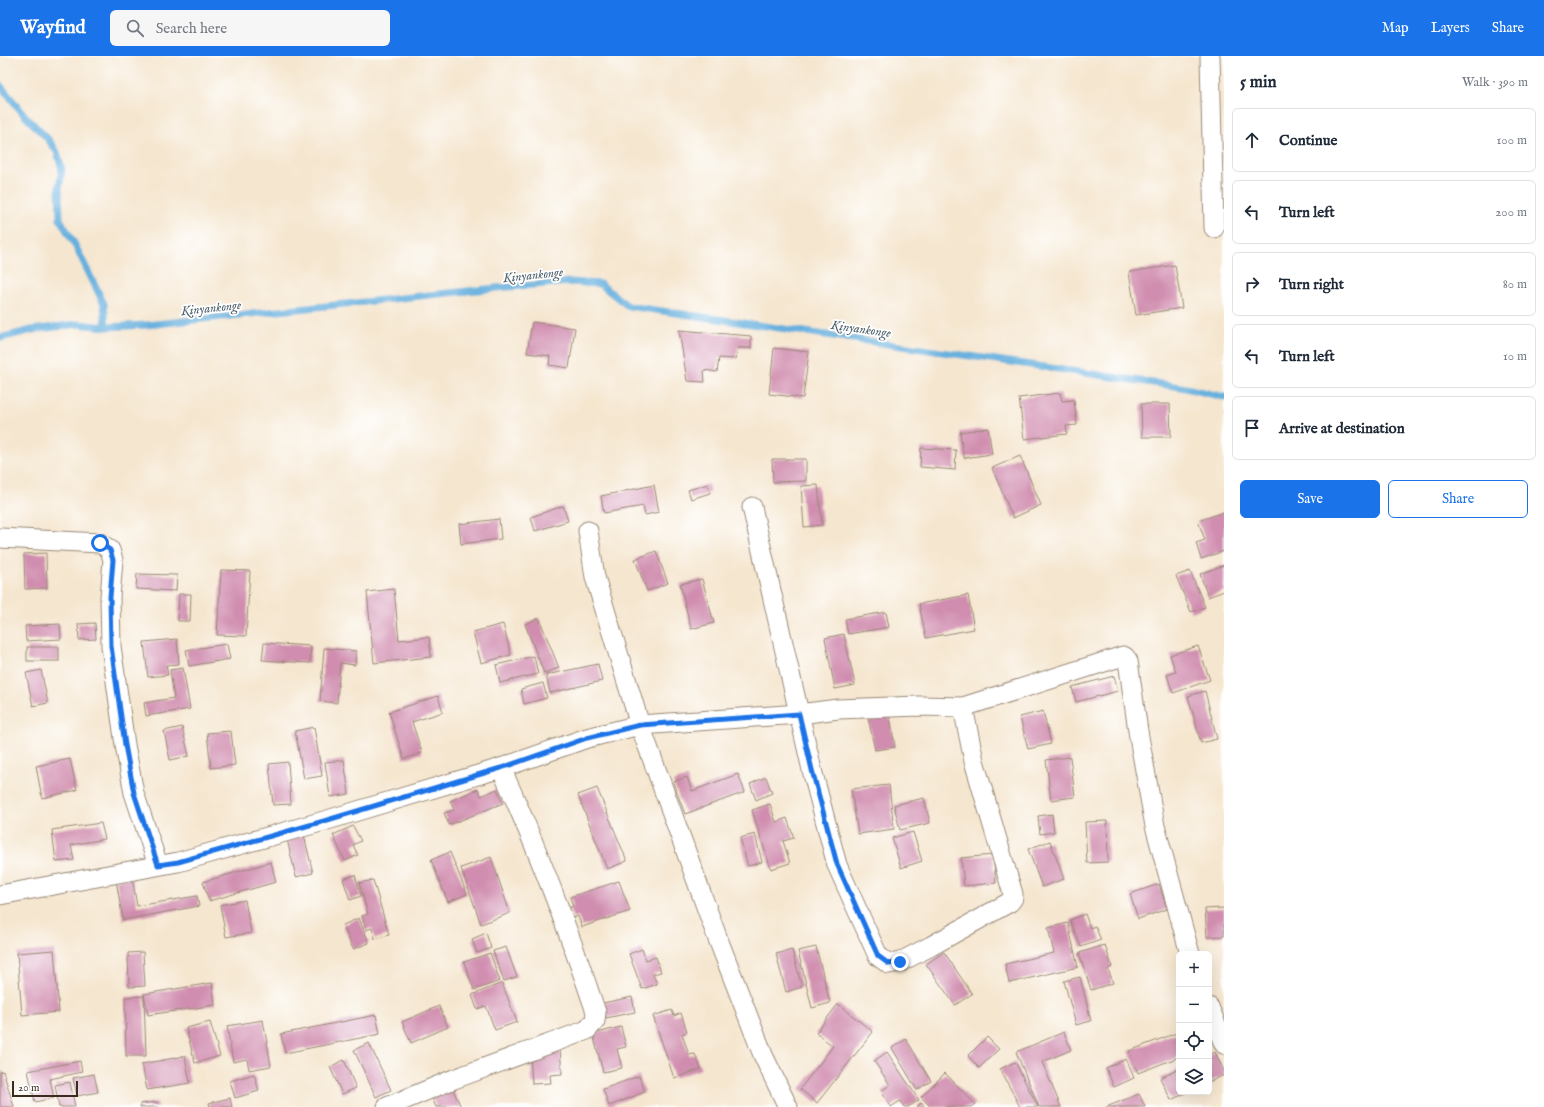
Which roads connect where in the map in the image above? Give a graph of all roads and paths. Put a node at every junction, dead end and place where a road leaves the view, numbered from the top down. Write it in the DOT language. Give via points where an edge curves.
graph roads {
  1 [pos="1210,56"];
  2 [pos="1214,228"];
  3 [pos="752,507"];
  4 [pos="588,531"];
  5 [pos="0,538"];
  6 [pos="963,707"];
  7 [pos="799,714"];
  8 [pos="640,725"];
  9 [pos="501,768"];
  10 [pos="158,865"];
  11 [pos="0,895"];
  12 [pos="1189,951"];
  13 [pos="1212,1014"];
  14 [pos="1224,1044"];
  15 [pos="387,1107"];
  16 [pos="788,1107"];
  1 -- 2 [label="street"];
  3 -- 7 [label="street"];
  4 -- 8 [label="street" via="595,577"];
  5 -- 10 [label="street" via="100,543 110,550 113,560 110,597 111,646 125,745 134,793"];
  6 -- 7 [label="street" via="838,709"];
  6 -- 7 [label="street" via="974,761 1013,898 931,946 900,962 889,964 878,956 837,864"];
  6 -- 12 [label="street" via="1120,657 1127,659 1155,826"];
  7 -- 8 [label="street"];
  8 -- 9 [label="street" via="587,738"];
  8 -- 16 [label="street" via="735,984 763,1055"];
  9 -- 10 [label="street" via="316,823 178,862"];
  9 -- 15 [label="street" via="522,814 575,950 596,1012 595,1021 587,1030"];
  10 -- 11 [label="street"];
  13 -- 14 [label="street"];
}
